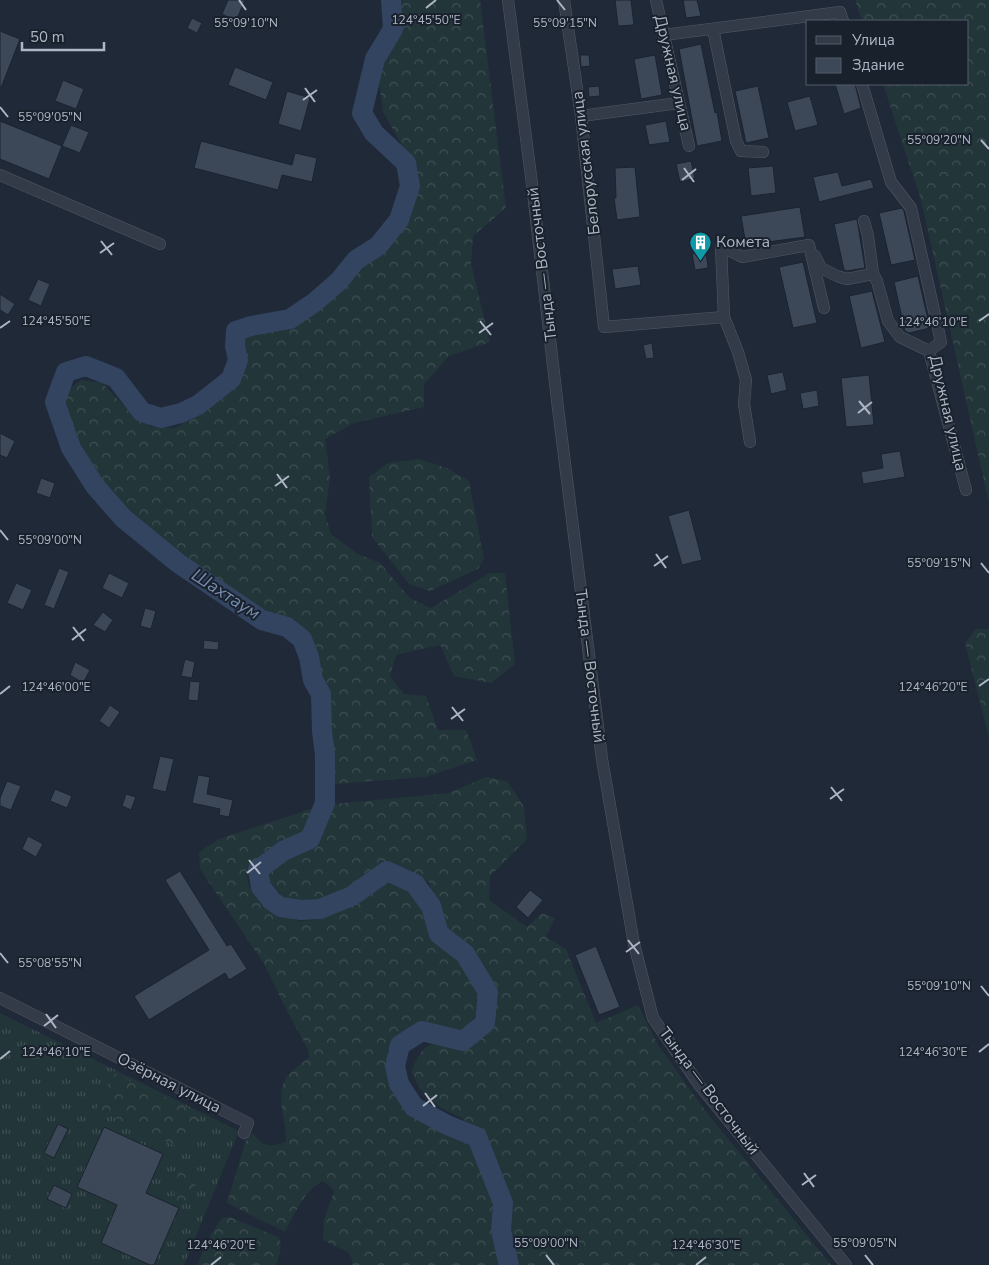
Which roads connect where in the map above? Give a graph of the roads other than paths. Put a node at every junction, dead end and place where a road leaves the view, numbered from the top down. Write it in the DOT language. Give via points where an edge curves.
graph roads {
  1 [pos="508,0"];
  2 [pos="564,0"];
  3 [pos="656,0"];
  4 [pos="841,17"];
  5 [pos="806,20"];
  6 [pos="809,20"];
  7 [pos="713,29"];
  8 [pos="664,36"];
  9 [pos="862,85"];
  10 [pos="679,103"];
  11 [pos="581,116"];
  12 [pos="689,146"];
  13 [pos="763,152"];
  14 [pos="0,175"];
  15 [pos="864,221"];
  16 [pos="160,244"];
  17 [pos="809,245"];
  18 [pos="873,274"];
  19 [pos="824,308"];
  20 [pos="724,317"];
  21 [pos="930,351"];
  22 [pos="750,442"];
  23 [pos="966,490"];
  24 [pos="0,998"];
  25 [pos="244,1133"];
  26 [pos="846,1265"];
  1 -- 26 [label="street, Тында — Восточный" via="602,759 634,944 653,1018 700,1086"];
  2 -- 11 [label="street, Белорусская улица"];
  3 -- 8 [label="street, Дружная улица"];
  4 -- 6 [label="street"];
  5 -- 7 [label="street"];
  7 -- 8 [label="street"];
  7 -- 13 [label="street" via="736,141 741,151"];
  8 -- 10 [label="street, Дружная улица"];
  9 -- 21 [label="street, Дружная улица" via="891,182 911,208 941,342"];
  10 -- 11 [label="street"];
  10 -- 12 [label="street, Дружная улица"];
  11 -- 20 [label="street, Белорусская улица" via="604,327"];
  14 -- 16 [label="street"];
  15 -- 18 [label="street"];
  17 -- 18 [label="street" via="820,268 837,276 847,279"];
  17 -- 19 [label="street"];
  17 -- 20 [label="street" via="742,256 721,246"];
  18 -- 21 [label="street" via="888,321 900,337"];
  20 -- 22 [label="street" via="746,380 744,404"];
  21 -- 23 [label="street, Дружная улица"];
  24 -- 25 [label="street, Озёрная улица" via="248,1123"];
}
